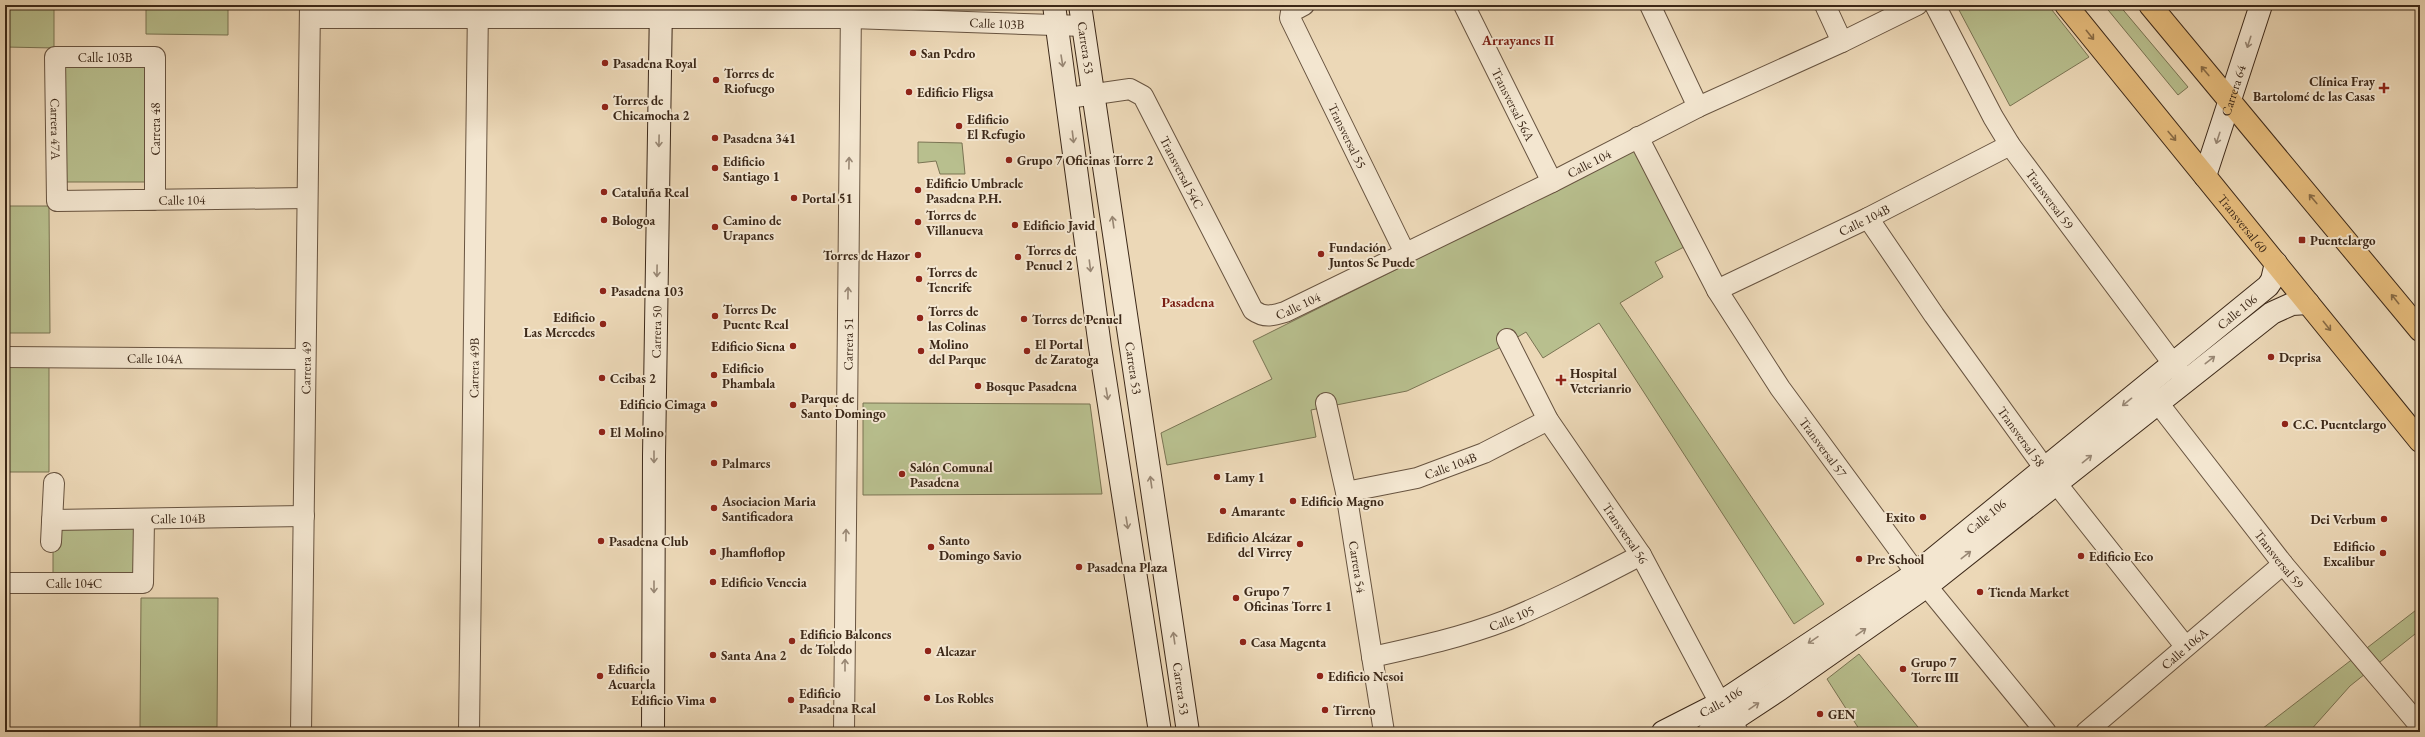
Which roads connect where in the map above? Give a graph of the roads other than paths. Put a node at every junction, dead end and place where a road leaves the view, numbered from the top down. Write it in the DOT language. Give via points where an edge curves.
graph roads {
  1 [pos="1080,5"];
  2 [pos="1464,5"];
  3 [pos="1650,5"];
  4 [pos="1825,5"];
  5 [pos="1917,5"];
  6 [pos="1935,5"];
  7 [pos="2066,5"];
  8 [pos="2150,5"];
  9 [pos="2261,5"];
  10 [pos="851,11"];
  11 [pos="310,12"];
  12 [pos="478,12"];
  13 [pos="661,12"];
  14 [pos="1297,12"];
  15 [pos="1055,15"];
  16 [pos="1084,26"];
  17 [pos="1842,42"];
  18 [pos="55,57"];
  19 [pos="155,57"];
  20 [pos="1094,93"];
  21 [pos="1068,98"];
  22 [pos="2230,101"];
  23 [pos="1698,107"];
  24 [pos="1638,137"];
  25 [pos="2010,145"];
  26 [pos="2205,176"];
  27 [pos="1552,182"];
  28 [pos="307,198"];
  29 [pos="155,200"];
  30 [pos="58,201"];
  31 [pos="1868,218"];
  32 [pos="1405,253"];
  33 [pos="2276,263"];
  34 [pos="1717,290"];
  35 [pos="2308,303"];
  36 [pos="1260,315"];
  37 [pos="2420,330"];
  38 [pos="1507,339"];
  39 [pos="5,357"];
  40 [pos="305,359"];
  41 [pos="2179,372"];
  42 [pos="2151,394"];
  43 [pos="1326,403"];
  44 [pos="1548,420"];
  45 [pos="2420,442"];
  46 [pos="2051,476"];
  47 [pos="54,483"];
  48 [pos="1346,492"];
  49 [pos="304,516"];
  50 [pos="144,519"];
  51 [pos="52,520"];
  52 [pos="51,542"];
  53 [pos="1641,555"];
  54 [pos="2283,564"];
  55 [pos="1921,579"];
  56 [pos="5,583"];
  57 [pos="2186,646"];
  58 [pos="1372,657"];
  59 [pos="1730,719"];
  60 [pos="2415,727"];
  61 [pos="301,732"];
  62 [pos="469,732"];
  63 [pos="653,732"];
  64 [pos="844,732"];
  65 [pos="1160,732"];
  66 [pos="1188,732"];
  67 [pos="1384,732"];
  68 [pos="1663,732"];
  69 [pos="1708,732"];
  70 [pos="2046,732"];
  71 [pos="2086,732"];
  1 -- 16 [label="street, Carrera 53"];
  2 -- 27 [label="street, Transversal 56A"];
  3 -- 23 [label="street"];
  4 -- 17 [label="street"];
  5 -- 17 [label="street, Calle 104"];
  6 -- 25 [label="street, Transversal 59"];
  7 -- 26 [label="main road, Transversal 60, one-way"];
  22 -- 8 [label="main road, one-way"];
  9 -- 22 [label="street, Carrera 64, one-way"];
  10 -- 13 [label="street, Calle 103B"];
  10 -- 15 [label="street, Calle 103B"];
  64 -- 10 [label="street, Carrera 51, one-way"];
  11 -- 12 [label="street, Calle 103B"];
  11 -- 28 [label="street, Carrera 49"];
  12 -- 13 [label="street, Calle 103B"];
  12 -- 62 [label="street, Carrera 49B"];
  13 -- 63 [label="street, Carrera 50, one-way" via="654,456"];
  14 -- 32 [label="street, Transversal 55"];
  15 -- 16 [label="street, Calle 103B"];
  15 -- 21 [label="street, Carrera 53, one-way"];
  16 -- 20 [label="street, Carrera 53"];
  17 -- 23 [label="street, Calle 104"];
  18 -- 19 [label="street, Calle 103B"];
  18 -- 30 [label="street, Carrera 47A"];
  19 -- 29 [label="street, Carrera 48"];
  20 -- 21 [label="street, Transversal 54C"];
  20 -- 36 [label="street, Transversal 54C" via="1130,89 1143,96 1253,310"];
  66 -- 20 [label="street, Carrera 53, one-way"];
  21 -- 65 [label="street, Carrera 53, one-way" via="1100,347"];
  22 -- 26 [label="street, Carrera 64, one-way"];
  37 -- 22 [label="main road, one-way"];
  23 -- 24 [label="street, Calle 104"];
  24 -- 27 [label="street, Calle 104"];
  24 -- 34 [label="street, Transversal 57"];
  25 -- 31 [label="street, Calle 104B"];
  25 -- 41 [label="street, Transversal 59"];
  26 -- 33 [label="main road, Transversal 60"];
  27 -- 32 [label="street, Calle 104"];
  28 -- 29 [label="street, Calle 104"];
  28 -- 40 [label="street, Carrera 49"];
  29 -- 30 [label="street, Calle 104"];
  31 -- 34 [label="street, Calle 104B"];
  31 -- 46 [label="street, Transversal 58"];
  32 -- 36 [label="street, Calle 104" via="1285,312 1270,316"];
  33 -- 35 [label="main road, Transversal 60"];
  33 -- 41 [label="street, Calle 106" via="2268,286"];
  34 -- 55 [label="street, Transversal 57" via="1812,433"];
  41 -- 35 [label="street, Calle 106, one-way" via="2272,313 2292,304"];
  35 -- 45 [label="main road, Transversal 60, one-way"];
  38 -- 44 [label="street, Transversal 56"];
  39 -- 40 [label="street, Calle 104A"];
  40 -- 49 [label="street, Carrera 49"];
  41 -- 42 [label="street, Calle 106"];
  42 -- 46 [label="street, Calle 106"];
  42 -- 54 [label="street, Transversal 59"];
  43 -- 48 [label="street, Carrera 54"];
  44 -- 48 [label="street, Calle 104B" via="1484,453 1417,478"];
  44 -- 53 [label="street, Transversal 56"];
  46 -- 55 [label="street, Calle 106"];
  46 -- 57 [label="street, Transversal 58"];
  47 -- 51 [label="street"];
  48 -- 58 [label="street, Carrera 54"];
  49 -- 50 [label="street, Calle 104B"];
  49 -- 61 [label="street, Carrera 49"];
  50 -- 51 [label="street, Calle 104B"];
  50 -- 56 [label="street, Calle 104C" via="143,582"];
  51 -- 52 [label="street"];
  53 -- 58 [label="street, Calle 105" via="1507,620 1440,642"];
  53 -- 59 [label="street, Transversal 56"];
  54 -- 57 [label="street, Calle 106A"];
  54 -- 60 [label="street, Transversal 59"];
  55 -- 59 [label="street, Calle 106"];
  55 -- 70 [label="street, Transversal 57"];
  57 -- 71 [label="street, Calle 106A"];
  58 -- 67 [label="street, Carrera 54"];
  59 -- 68 [label="street, Calle 106"];
  59 -- 69 [label="street, Calle 106"];
}
